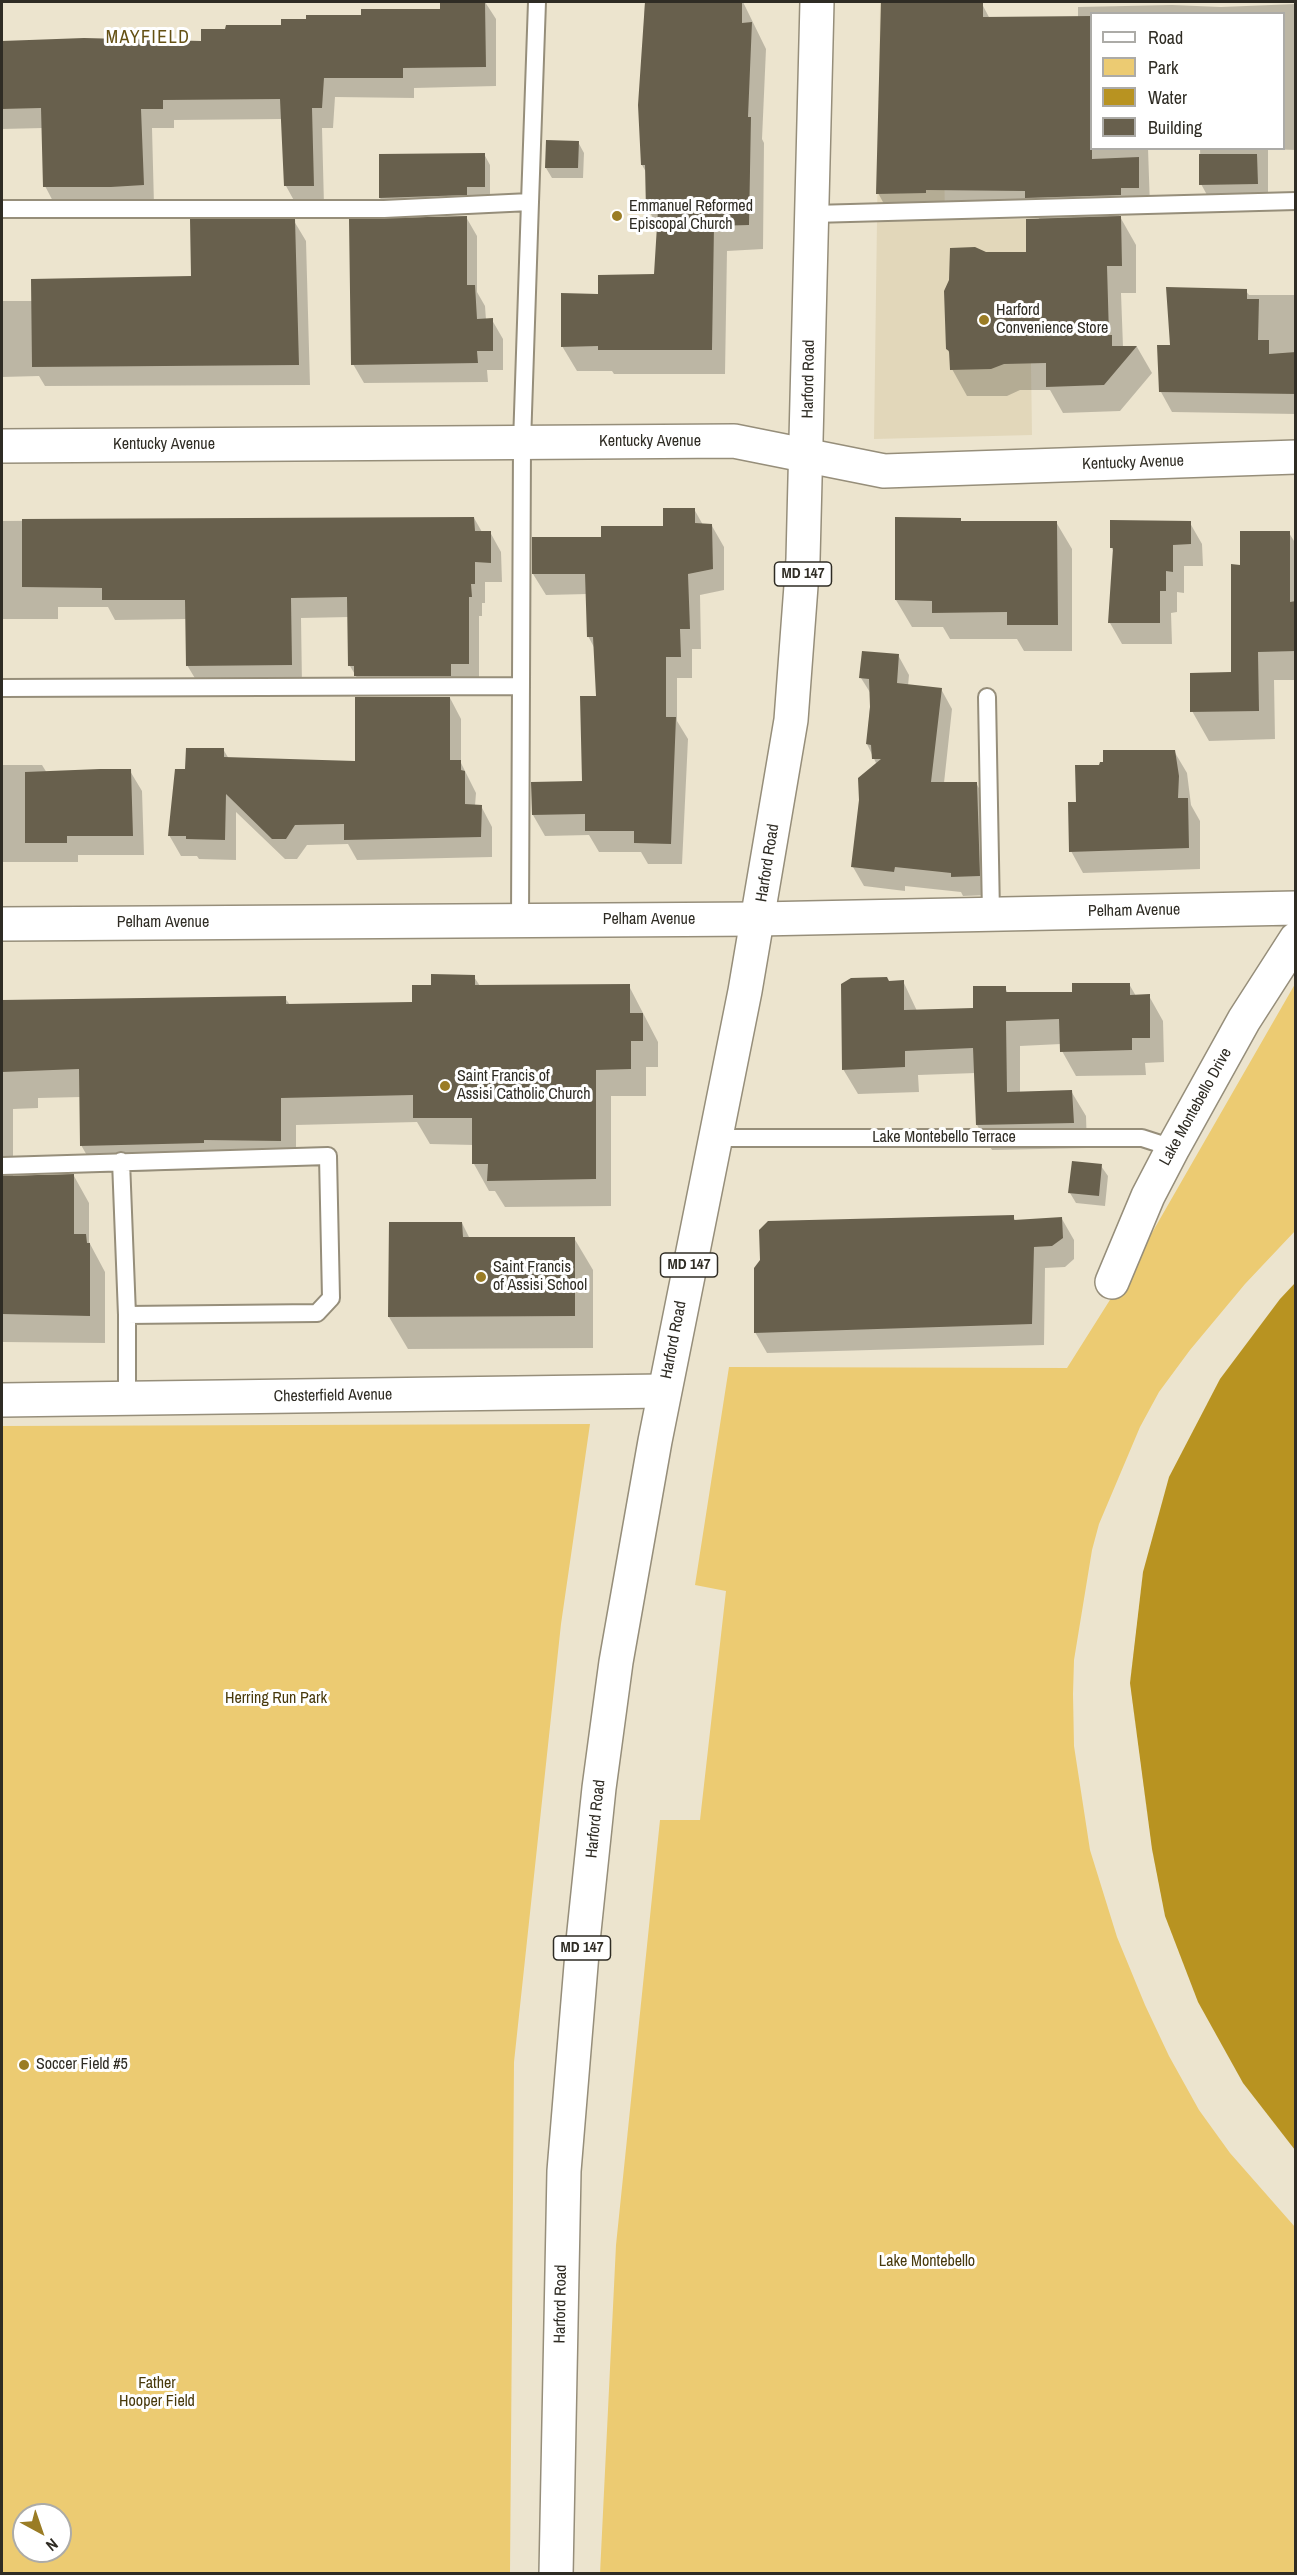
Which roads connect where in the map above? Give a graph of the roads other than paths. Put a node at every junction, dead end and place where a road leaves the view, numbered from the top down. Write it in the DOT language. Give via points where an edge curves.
graph roads {
  1 [pos="537,2"];
  2 [pos="818,2"];
  3 [pos="1296,201"];
  4 [pos="530,202"];
  5 [pos="2,209"];
  6 [pos="813,214"];
  7 [pos="522,443"];
  8 [pos="2,446"];
  9 [pos="807,457"];
  10 [pos="1296,457"];
  11 [pos="520,686"];
  12 [pos="2,688"];
  13 [pos="987,697"];
  14 [pos="1296,908"];
  15 [pos="991,914"];
  16 [pos="759,919"];
  17 [pos="520,921"];
  18 [pos="2,924"];
  19 [pos="1296,939"];
  20 [pos="715,1138"];
  21 [pos="1173,1148"];
  22 [pos="121,1161"];
  23 [pos="2,1166"];
  24 [pos="1112,1282"];
  25 [pos="127,1315"];
  26 [pos="664,1391"];
  27 [pos="2,1400"];
  28 [pos="127,1400"];
  29 [pos="556,2574"];
  1 -- 4 [label="lane"];
  2 -- 6 [label="street, Harford Road / MD 147"];
  3 -- 6 [label="lane"];
  4 -- 5 [label="lane" via="384,209"];
  4 -- 7 [label="lane"];
  6 -- 9 [label="street, Harford Road / MD 147"];
  7 -- 8 [label="street, Kentucky Avenue"];
  7 -- 9 [label="street, Kentucky Avenue" via="734,441"];
  7 -- 11 [label="lane"];
  9 -- 10 [label="street, Kentucky Avenue" via="884,471"];
  9 -- 16 [label="street, Harford Road / MD 147" via="791,720"];
  11 -- 12 [label="lane"];
  11 -- 17 [label="lane"];
  13 -- 15 [label="lane"];
  14 -- 15 [label="street, Pelham Avenue"];
  15 -- 16 [label="street, Pelham Avenue"];
  16 -- 17 [label="street, Pelham Avenue"];
  16 -- 20 [label="street, Harford Road / MD 147"];
  17 -- 18 [label="street, Pelham Avenue"];
  19 -- 21 [label="street, Lake Montebello Drive" via="1244,1020"];
  20 -- 21 [label="lane, Lake Montebello Terrace" via="1142,1138"];
  20 -- 26 [label="street, Harford Road / MD 147"];
  21 -- 24 [label="street, Lake Montebello Drive"];
  22 -- 23 [label="lane"];
  22 -- 25 [label="lane"];
  22 -- 25 [label="lane" via="328,1156 331,1298 317,1312"];
  25 -- 28 [label="lane"];
  26 -- 28 [label="street, Chesterfield Avenue"];
  26 -- 29 [label="street, Harford Road / MD 147" via="614,1674 583,1941 564,2171"];
  27 -- 28 [label="street, Chesterfield Avenue"];
}
